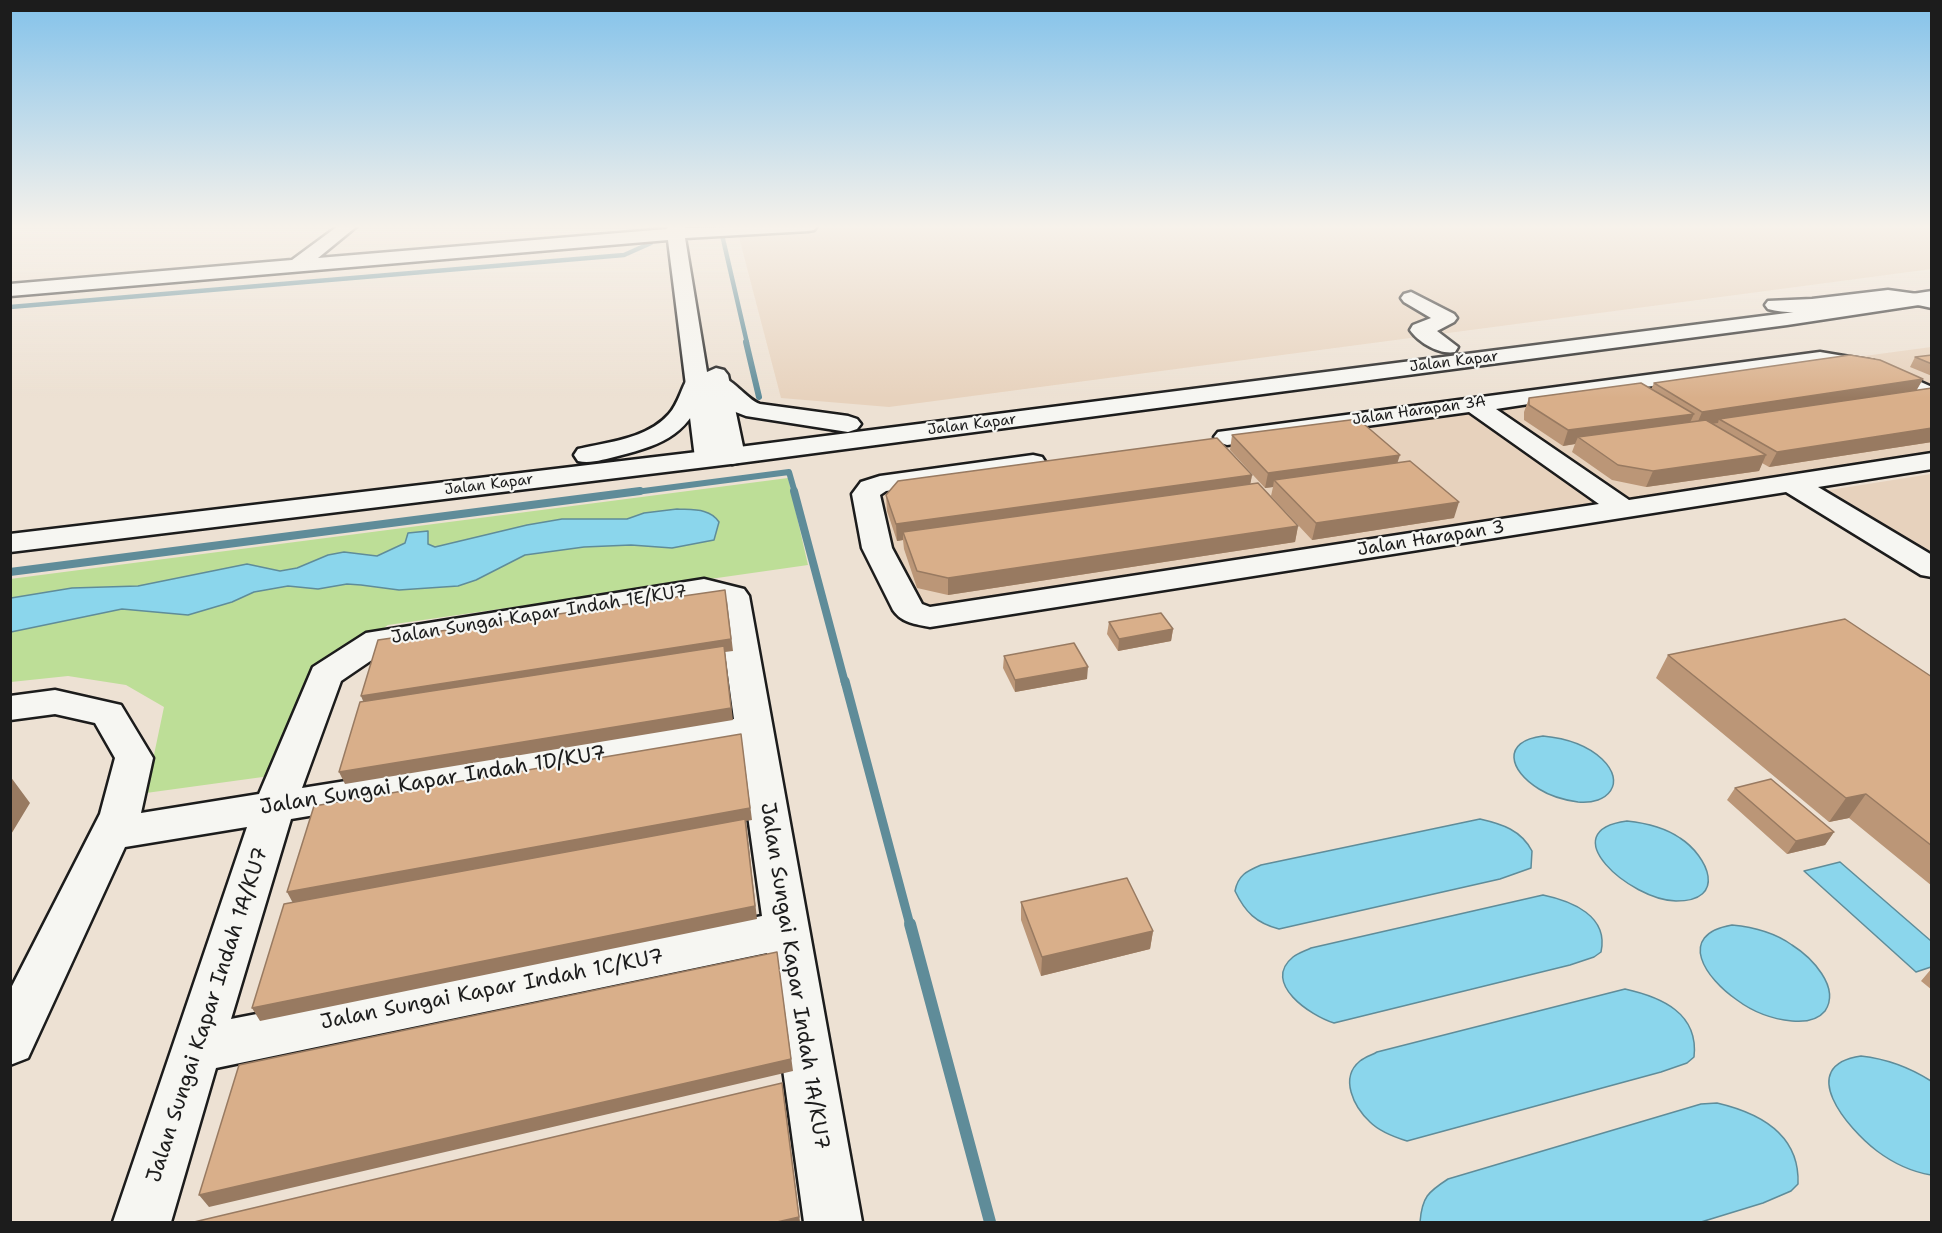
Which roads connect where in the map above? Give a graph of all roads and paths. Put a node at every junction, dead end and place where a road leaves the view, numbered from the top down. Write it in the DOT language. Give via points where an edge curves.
graph roads {
  1 [pos="87,284"];
  2 [pos="692,284"];
  3 [pos="10,290"];
  4 [pos="1930,297"];
  5 [pos="1411,298"];
  6 [pos="1447,347"];
  7 [pos="707,382"];
  8 [pos="1932,396"];
  9 [pos="1473,404"];
  10 [pos="848,424"];
  11 [pos="1212,439"];
  12 [pos="719,449"];
  13 [pos="571,459"];
  14 [pos="1057,460"];
  15 [pos="1932,461"];
  16 [pos="1791,483"];
  17 [pos="1624,509"];
  18 [pos="10,526"];
  19 [pos="10,543"];
  20 [pos="1932,568"];
  21 [pos="10,708"];
  22 [pos="755,729"];
  23 [pos="274,807"];
  24 [pos="110,834"];
  25 [pos="787,930"];
  26 [pos="10,1042"];
  27 [pos="198,1049"];
  28 [pos="142,1222"];
  29 [pos="833,1222"];
  1 -- 3 [label="main road"];
  2 -- 7 [label="main road"];
  4 -- 6 [label="main road, Jalan Kapar" via="1775,305"];
  4 -- 12 [label="main road, Jalan Kapar" via="1787,319"];
  5 -- 6 [label="main road" via="1447,318 1421,330"];
  6 -- 10 [label="main road, Jalan Kapar"];
  7 -- 10 [label="main road" via="755,411"];
  7 -- 12 [label="main road"];
  7 -- 13 [label="main road" via="677,421 660,432 637,443"];
  8 -- 9 [label="main road, Jalan Harapan 3A" via="1866,366 1820,358"];
  9 -- 11 [label="main road, Jalan Harapan 3A"];
  9 -- 17 [label="main road"];
  10 -- 12 [label="main road, Jalan Kapar"];
  12 -- 13 [label="main road, Jalan Kapar"];
  12 -- 19 [label="main road, Jalan Kapar"];
  13 -- 18 [label="main road, Jalan Kapar"];
  14 -- 17 [label="main road, Jalan Harapan 3" via="871,488 866,494 877,548 909,610 930,617"];
  15 -- 16 [label="main road, Jalan Harapan 3"];
  16 -- 17 [label="main road, Jalan Harapan 3"];
  16 -- 20 [label="main road"];
  21 -- 24 [label="main road" via="55,702 108,714 134,758 120,814"];
  22 -- 23 [label="main road, Jalan Sungai Kapar Indah 1D/KU7"];
  22 -- 23 [label="main road, Jalan Sungai Kapar Indah 1E/KU7" via="733,596 704,589 378,640 326,675"];
  22 -- 25 [label="main road, Jalan Sungai Kapar Indah 1A/KU7"];
  23 -- 24 [label="main road, Jalan Sungai Kapar Indah 1D/KU7"];
  23 -- 27 [label="main road, Jalan Sungai Kapar Indah 1A/KU7"];
  24 -- 26 [label="main road"];
  25 -- 27 [label="main road, Jalan Sungai Kapar Indah 1C/KU7"];
  25 -- 29 [label="main road, Jalan Sungai Kapar Indah 1A/KU7"];
  27 -- 28 [label="main road, Jalan Sungai Kapar Indah 1A/KU7"];
}
